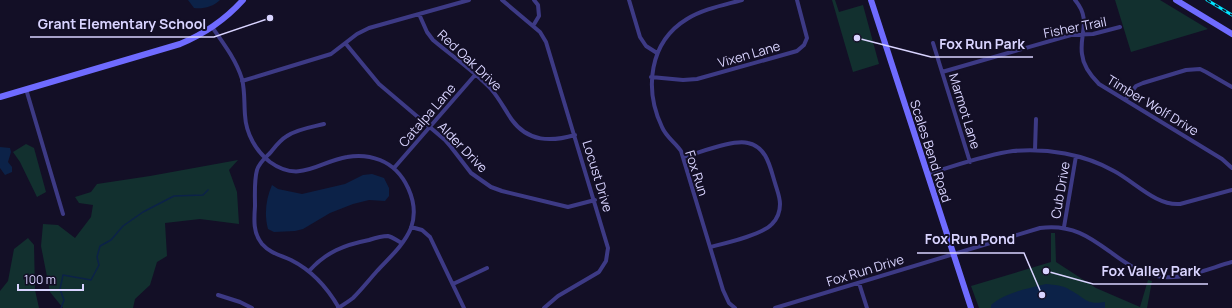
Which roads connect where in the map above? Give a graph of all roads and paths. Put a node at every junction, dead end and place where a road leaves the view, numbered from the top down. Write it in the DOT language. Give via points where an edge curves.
graph roads {
  1 [pos="243,0"];
  2 [pos="469,0"];
  3 [pos="534,0"];
  4 [pos="629,0"];
  5 [pos="742,0"];
  6 [pos="797,0"];
  7 [pos="871,0"];
  8 [pos="1075,0"];
  9 [pos="1176,0"];
  10 [pos="505,1"];
  11 [pos="732,1"];
  12 [pos="419,14"];
  13 [pos="533,26"];
  14 [pos="212,27"];
  15 [pos="1120,27"];
  16 [pos="1084,34"];
  17 [pos="1232,34"];
  18 [pos="933,43"];
  19 [pos="346,44"];
  20 [pos="657,53"];
  21 [pos="942,72"];
  22 [pos="474,75"];
  23 [pos="651,76"];
  24 [pos="242,81"];
  25 [pos="1232,88"];
  26 [pos="26,89"];
  27 [pos="0,97"];
  28 [pos="1125,100"];
  29 [pos="1036,119"];
  30 [pos="324,124"];
  31 [pos="430,128"];
  32 [pos="575,135"];
  33 [pos="1035,150"];
  34 [pos="1076,156"];
  35 [pos="265,157"];
  36 [pos="683,157"];
  37 [pos="970,162"];
  38 [pos="394,168"];
  39 [pos="1232,168"];
  40 [pos="927,174"];
  41 [pos="1232,190"];
  42 [pos="595,200"];
  43 [pos="63,214"];
  44 [pos="411,226"];
  45 [pos="1064,227"];
  46 [pos="402,243"];
  47 [pos="710,247"];
  48 [pos="954,254"];
  49 [pos="1232,262"];
  50 [pos="487,268"];
  51 [pos="309,271"];
  52 [pos="859,283"];
  53 [pos="453,284"];
  54 [pos="218,295"];
  55 [pos="783,307"];
  56 [pos="252,308"];
  57 [pos="339,308"];
  58 [pos="464,308"];
  59 [pos="544,308"];
  60 [pos="735,308"];
  61 [pos="775,308"];
  62 [pos="866,308"];
  63 [pos="971,308"];
  1 -- 14 [label="street"];
  2 -- 12 [label="street"];
  3 -- 13 [label="street" via="538,5 539,16"];
  4 -- 20 [label="street" via="640,37 646,46"];
  5 -- 11 [label="street, Fox Run"];
  6 -- 23 [label="street, Vixen Lane" via="807,38 798,51 697,79"];
  7 -- 40 [label="street, Scales Bend Road"];
  8 -- 16 [label="street, Timber Wolf Drive" via="1084,17"];
  9 -- 17 [label="street"];
  10 -- 13 [label="street, Locust Drive"];
  11 -- 20 [label="street, Fox Run" via="687,19 668,35"];
  12 -- 19 [label="street" via="369,28"];
  12 -- 22 [label="street, Red Oak Drive" via="433,40"];
  13 -- 32 [label="street, Locust Drive" via="546,42"];
  14 -- 24 [label="street" via="233,59"];
  14 -- 26 [label="street" via="193,38 157,52"];
  15 -- 16 [label="street, Fisher Trail" via="1101,33"];
  16 -- 21 [label="street, Fisher Trail" via="1071,35"];
  16 -- 28 [label="street, Timber Wolf Drive" via="1082,55 1094,79"];
  18 -- 21 [label="street, Marmot Lane"];
  19 -- 24 [label="street" via="332,54"];
  19 -- 31 [label="street, Alder Drive" via="379,84"];
  20 -- 23 [label="street, Fox Run"];
  21 -- 37 [label="street, Marmot Lane"];
  22 -- 31 [label="street, Catalpa Lane"];
  22 -- 32 [label="street, Red Oak Drive" via="492,90 522,130 537,137 553,140"];
  23 -- 36 [label="street, Fox Run" via="652,96 660,124 666,135 678,146"];
  24 -- 35 [label="street" via="247,127 252,141"];
  25 -- 28 [label="street" via="1206,72 1193,69 1136,86"];
  26 -- 27 [label="street"];
  26 -- 43 [label="street"];
  28 -- 39 [label="street, Timber Wolf Drive" via="1222,159"];
  29 -- 33 [label="street"];
  30 -- 35 [label="street" via="294,132"];
  31 -- 38 [label="street, Catalpa Lane"];
  31 -- 42 [label="street, Alder Drive" via="451,147 471,173 502,192 568,207"];
  32 -- 42 [label="street, Locust Drive"];
  33 -- 34 [label="street"];
  33 -- 37 [label="street" via="1001,153"];
  34 -- 41 [label="street" via="1113,170 1164,203 1172,205"];
  34 -- 45 [label="street, Cub Drive"];
  35 -- 38 [label="street" via="278,166 294,171 310,170 356,156 381,160"];
  35 -- 51 [label="street" via="256,178 255,231 267,249"];
  36 -- 47 [label="street, Fox Run"];
  36 -- 47 [label="street" via="742,142 758,147 769,163 780,203 776,219 764,230"];
  37 -- 40 [label="street"];
  38 -- 44 [label="street" via="405,181 411,197"];
  40 -- 48 [label="street, Scales Bend Road"];
  42 -- 59 [label="street, Locust Drive" via="608,242 606,261 599,272 558,296"];
  44 -- 46 [label="street"];
  44 -- 53 [label="street" via="422,230 430,237"];
  45 -- 48 [label="street, Fox Run Drive" via="1040,228"];
  45 -- 49 [label="street" via="1081,233 1146,273 1162,276 1186,275"];
  46 -- 51 [label="street" via="387,236 354,243 327,254"];
  46 -- 57 [label="street" via="354,297"];
  47 -- 60 [label="street, Fox Run" via="726,298"];
  48 -- 52 [label="street, Fox Run Drive"];
  48 -- 63 [label="street, Scales Bend Road"];
  50 -- 53 [label="street"];
  51 -- 57 [label="street" via="330,293"];
  52 -- 55 [label="street, Fox Run Drive"];
  52 -- 62 [label="street"];
  53 -- 58 [label="street"];
  54 -- 56 [label="street"];
  55 -- 61 [label="street"];
}
